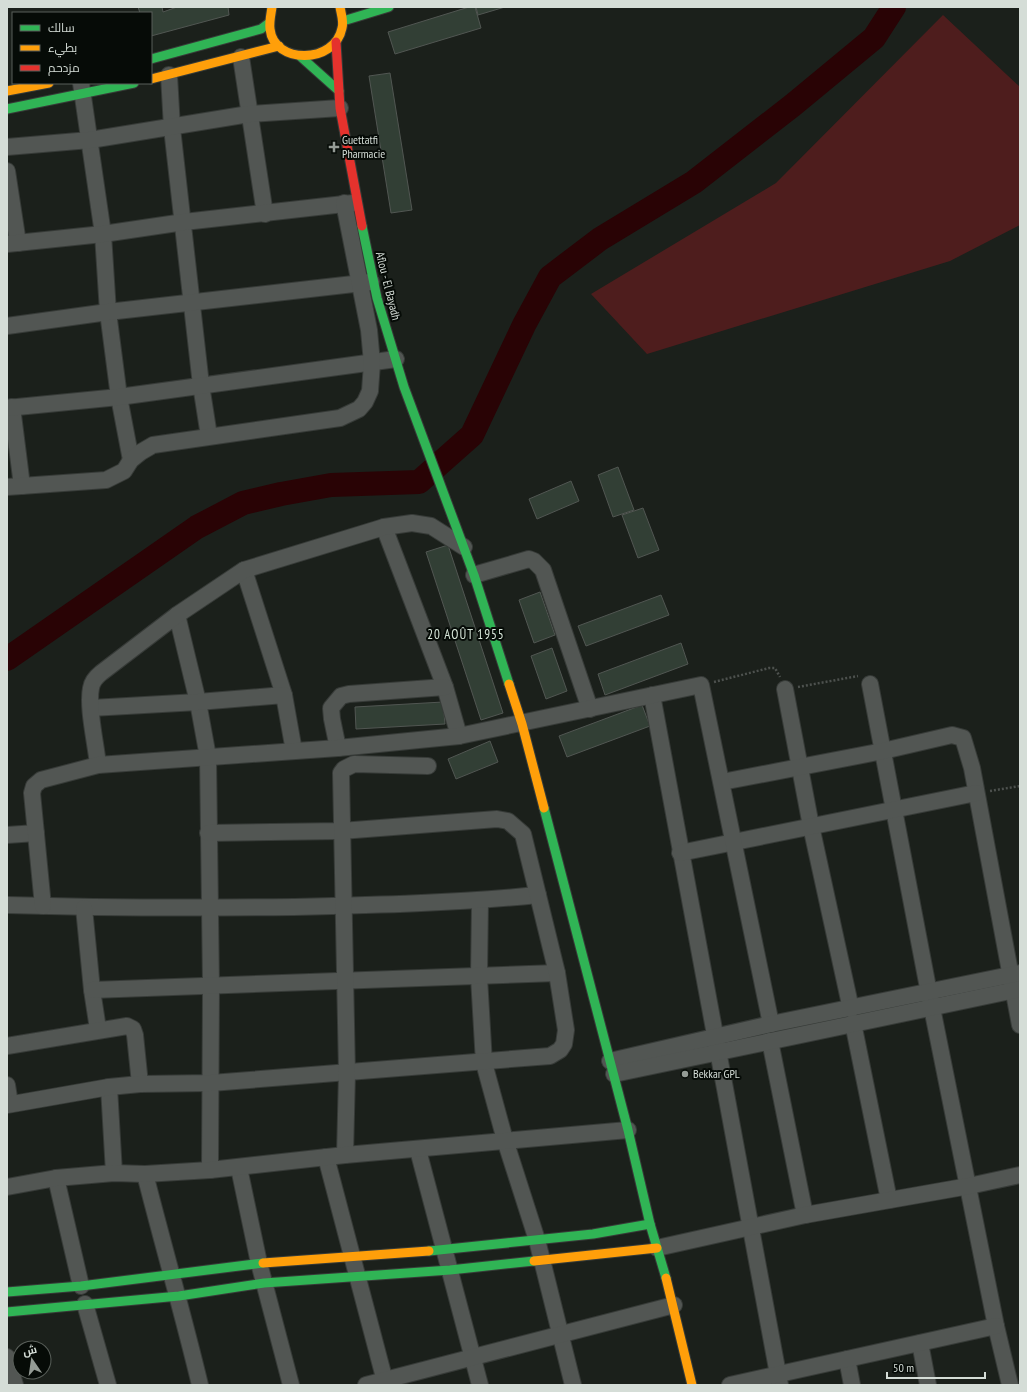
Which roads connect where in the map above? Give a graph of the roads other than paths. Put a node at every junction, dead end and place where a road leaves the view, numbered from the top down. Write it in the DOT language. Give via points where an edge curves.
graph roads {
  1 [pos="263,7"];
  2 [pos="340,7"];
  3 [pos="389,7"];
  4 [pos="270,15"];
  5 [pos="343,21"];
  6 [pos="336,42"];
  7 [pos="280,46"];
  8 [pos="192,49"];
  9 [pos="241,57"];
  10 [pos="301,57"];
  11 [pos="152,59"];
  12 [pos="197,68"];
  13 [pos="169,75"];
  14 [pos="152,79"];
  15 [pos="44,84"];
  16 [pos="125,84"];
  17 [pos="81,89"];
  18 [pos="7,91"];
  19 [pos="339,91"];
  20 [pos="340,108"];
  21 [pos="7,109"];
  22 [pos="249,114"];
  23 [pos="172,128"];
  24 [pos="90,140"];
  25 [pos="7,148"];
  26 [pos="7,171"];
  27 [pos="351,203"];
  28 [pos="265,214"];
  29 [pos="184,222"];
  30 [pos="103,234"];
  31 [pos="12,244"];
  32 [pos="367,283"];
  33 [pos="193,302"];
  34 [pos="108,312"];
  35 [pos="7,326"];
  36 [pos="396,359"];
  37 [pos="372,363"];
  38 [pos="201,385"];
  39 [pos="119,397"];
  40 [pos="10,408"];
  41 [pos="209,436"];
  42 [pos="131,460"];
  43 [pos="14,487"];
  44 [pos="384,527"];
  45 [pos="464,547"];
  46 [pos="244,570"];
  47 [pos="474,575"];
  48 [pos="177,616"];
  49 [pos="870,684"];
  50 [pos="445,687"];
  51 [pos="785,690"];
  52 [pos="284,694"];
  53 [pos="652,695"];
  54 [pos="198,702"];
  55 [pos="91,708"];
  56 [pos="590,709"];
  57 [pos="522,724"];
  58 [pos="459,736"];
  59 [pos="338,748"];
  60 [pos="883,751"];
  61 [pos="294,752"];
  62 [pos="208,757"];
  63 [pos="98,765"];
  64 [pos="428,766"];
  65 [pos="799,767"];
  66 [pos="722,782"];
  67 [pos="976,793"];
  68 [pos="894,809"];
  69 [pos="811,826"];
  70 [pos="341,831"];
  71 [pos="36,833"];
  72 [pos="208,833"];
  73 [pos="7,835"];
  74 [pos="733,841"];
  75 [pos="680,853"];
  76 [pos="538,895"];
  77 [pos="480,900"];
  78 [pos="7,905"];
  79 [pos="43,906"];
  80 [pos="345,906"];
  81 [pos="84,908"];
  82 [pos="210,908"];
  83 [pos="557,973"];
  84 [pos="479,977"];
  85 [pos="346,980"];
  86 [pos="1016,982"];
  87 [pos="211,986"];
  88 [pos="92,990"];
  89 [pos="929,992"];
  90 [pos="933,1008"];
  91 [pos="852,1016"];
  92 [pos="771,1024"];
  93 [pos="1020,1026"];
  94 [pos="98,1029"];
  95 [pos="770,1041"];
  96 [pos="717,1045"];
  97 [pos="7,1046"];
  98 [pos="484,1063"];
  99 [pos="612,1067"];
  100 [pos="347,1073"];
  101 [pos="212,1083"];
  102 [pos="140,1084"];
  103 [pos="7,1085"];
  104 [pos="109,1087"];
  105 [pos="9,1105"];
  106 [pos="628,1130"];
  107 [pos="505,1140"];
  108 [pos="418,1150"];
  109 [pos="345,1155"];
  110 [pos="326,1158"];
  111 [pos="239,1168"];
  112 [pos="210,1170"];
  113 [pos="114,1172"];
  114 [pos="145,1174"];
  115 [pos="1020,1175"];
  116 [pos="56,1178"];
  117 [pos="969,1186"];
  118 [pos="7,1187"];
  119 [pos="889,1200"];
  120 [pos="805,1215"];
  121 [pos="650,1224"];
  122 [pos="750,1227"];
  123 [pos="537,1240"];
  124 [pos="657,1248"];
  125 [pos="444,1250"];
  126 [pos="352,1257"];
  127 [pos="541,1261"];
  128 [pos="259,1263"];
  129 [pos="450,1270"];
  130 [pos="171,1274"];
  131 [pos="358,1276"];
  132 [pos="264,1283"];
  133 [pos="81,1286"];
  134 [pos="7,1292"];
  135 [pos="179,1296"];
  136 [pos="85,1304"];
  137 [pos="674,1305"];
  138 [pos="7,1312"];
  139 [pos="996,1326"];
  140 [pos="559,1335"];
  141 [pos="920,1343"];
  142 [pos="7,1357"];
  143 [pos="473,1357"];
  144 [pos="847,1359"];
  145 [pos="779,1380"];
  146 [pos="386,1383"];
  147 [pos="15,1385"];
  148 [pos="108,1385"];
  149 [pos="200,1385"];
  150 [pos="291,1385"];
  151 [pos="366,1385"];
  152 [pos="480,1385"];
  153 [pos="573,1385"];
  154 [pos="692,1385"];
  155 [pos="730,1385"];
  156 [pos="852,1385"];
  157 [pos="928,1385"];
  158 [pos="1010,1385"];
  1 -- 4 [label="main road"];
  2 -- 5 [label="main road"];
  3 -- 5 [label="main road"];
  4 -- 7 [label="main road" via="273,36"];
  4 -- 8 [label="main road" via="262,29"];
  5 -- 6 [label="main road"];
  6 -- 10 [label="main road" via="327,51"];
  6 -- 19 [label="main road"];
  7 -- 9 [label="main road"];
  7 -- 10 [label="main road"];
  8 -- 11 [label="main road"];
  8 -- 12 [label="main road"];
  9 -- 12 [label="main road"];
  9 -- 22 [label="street"];
  10 -- 19 [label="main road"];
  12 -- 13 [label="main road"];
  13 -- 14 [label="main road"];
  13 -- 23 [label="street"];
  15 -- 18 [label="main road"];
  16 -- 17 [label="main road"];
  17 -- 21 [label="main road"];
  17 -- 24 [label="street"];
  19 -- 20 [label="main road"];
  20 -- 22 [label="street"];
  20 -- 27 [label="main road"];
  22 -- 23 [label="street"];
  22 -- 28 [label="street"];
  23 -- 24 [label="street"];
  23 -- 29 [label="street"];
  24 -- 25 [label="street"];
  24 -- 30 [label="street"];
  26 -- 31 [label="street"];
  27 -- 28 [label="street"];
  27 -- 32 [label="street"];
  28 -- 29 [label="street"];
  29 -- 30 [label="street"];
  29 -- 33 [label="street"];
  30 -- 31 [label="street"];
  30 -- 34 [label="street"];
  32 -- 33 [label="street"];
  32 -- 36 [label="main road, Aflou - El Bayadh"];
  32 -- 37 [label="street"];
  33 -- 34 [label="street"];
  33 -- 38 [label="street"];
  34 -- 35 [label="street"];
  34 -- 39 [label="street"];
  36 -- 37 [label="street"];
  36 -- 45 [label="main road, Aflou - El Bayadh" via="404,387"];
  37 -- 38 [label="street"];
  37 -- 41 [label="street" via="370,391 359,409 349,415"];
  38 -- 39 [label="street"];
  38 -- 41 [label="street"];
  39 -- 40 [label="street"];
  39 -- 42 [label="street"];
  40 -- 43 [label="street"];
  41 -- 42 [label="street" via="153,445"];
  42 -- 43 [label="street" via="124,471 106,480"];
  44 -- 45 [label="street" via="412,523 431,526"];
  44 -- 46 [label="street"];
  44 -- 50 [label="street"];
  45 -- 47 [label="main road, Aflou - El Bayadh"];
  46 -- 48 [label="street"];
  46 -- 52 [label="street"];
  47 -- 56 [label="street" via="529,559 543,570"];
  47 -- 57 [label="main road, Aflou - El Bayadh"];
  48 -- 54 [label="street"];
  48 -- 55 [label="street" via="101,672 91,687"];
  49 -- 60 [label="street"];
  50 -- 58 [label="street"];
  50 -- 59 [label="street" via="341,696 331,708"];
  51 -- 65 [label="street"];
  52 -- 54 [label="street"];
  52 -- 61 [label="street"];
  53 -- 56 [label="street"];
  53 -- 66 [label="street" via="701,685"];
  53 -- 75 [label="street"];
  54 -- 55 [label="street"];
  54 -- 62 [label="street"];
  55 -- 63 [label="street"];
  56 -- 57 [label="street"];
  57 -- 58 [label="street"];
  57 -- 99 [label="main road, Aflou - El Bayadh"];
  58 -- 59 [label="street"];
  59 -- 61 [label="street"];
  60 -- 65 [label="street"];
  60 -- 67 [label="street" via="952,735 963,738"];
  60 -- 68 [label="street"];
  61 -- 62 [label="street"];
  62 -- 63 [label="street"];
  62 -- 72 [label="street"];
  63 -- 71 [label="street" via="41,780 34,786 32,793"];
  64 -- 70 [label="street" via="354,764 344,769 340,778"];
  65 -- 66 [label="street"];
  65 -- 69 [label="street"];
  66 -- 74 [label="street"];
  67 -- 68 [label="street"];
  67 -- 86 [label="street"];
  68 -- 69 [label="street"];
  68 -- 89 [label="street"];
  69 -- 74 [label="street"];
  69 -- 91 [label="street"];
  70 -- 72 [label="street"];
  70 -- 76 [label="street" via="497,819 508,821 523,834"];
  70 -- 80 [label="street"];
  71 -- 73 [label="street"];
  71 -- 79 [label="street"];
  72 -- 82 [label="street"];
  74 -- 75 [label="street"];
  74 -- 92 [label="street"];
  75 -- 96 [label="street"];
  76 -- 77 [label="street"];
  76 -- 83 [label="street"];
  77 -- 80 [label="street"];
  77 -- 84 [label="street"];
  78 -- 79 [label="street"];
  79 -- 81 [label="street"];
  80 -- 82 [label="street"];
  80 -- 85 [label="street"];
  81 -- 82 [label="street"];
  81 -- 88 [label="street"];
  82 -- 87 [label="street"];
  83 -- 84 [label="street"];
  83 -- 98 [label="street" via="566,1030 564,1044 560,1050 550,1056"];
  84 -- 85 [label="street"];
  84 -- 98 [label="street"];
  85 -- 87 [label="street"];
  85 -- 100 [label="street"];
  86 -- 89 [label="street"];
  86 -- 90 [label="street"];
  86 -- 93 [label="street"];
  87 -- 88 [label="street"];
  87 -- 101 [label="street"];
  88 -- 94 [label="street"];
  89 -- 90 [label="street"];
  89 -- 91 [label="street"];
  90 -- 91 [label="street"];
  90 -- 117 [label="street"];
  91 -- 92 [label="street"];
  91 -- 95 [label="street"];
  91 -- 119 [label="street"];
  92 -- 96 [label="street"];
  94 -- 97 [label="street"];
  94 -- 102 [label="street" via="124,1026 133,1029"];
  95 -- 96 [label="street"];
  95 -- 120 [label="street"];
  96 -- 99 [label="street"];
  96 -- 122 [label="street"];
  98 -- 100 [label="street"];
  98 -- 107 [label="street"];
  99 -- 106 [label="main road, Aflou - El Bayadh"];
  100 -- 101 [label="street"];
  100 -- 109 [label="street"];
  101 -- 102 [label="street"];
  101 -- 112 [label="street"];
  102 -- 104 [label="street"];
  103 -- 105 [label="street"];
  104 -- 105 [label="street"];
  104 -- 113 [label="street"];
  106 -- 107 [label="street"];
  106 -- 121 [label="main road, Aflou - El Bayadh"];
  107 -- 108 [label="street"];
  107 -- 123 [label="street"];
  108 -- 109 [label="street"];
  108 -- 125 [label="street"];
  109 -- 110 [label="street"];
  110 -- 111 [label="street"];
  110 -- 126 [label="street"];
  111 -- 112 [label="street"];
  111 -- 128 [label="street"];
  112 -- 114 [label="street"];
  113 -- 114 [label="street"];
  113 -- 116 [label="street"];
  114 -- 130 [label="street"];
  115 -- 117 [label="street"];
  116 -- 118 [label="street"];
  116 -- 133 [label="street"];
  117 -- 119 [label="street"];
  117 -- 139 [label="street"];
  119 -- 120 [label="street"];
  120 -- 122 [label="street"];
  121 -- 123 [label="main road"];
  121 -- 124 [label="main road, Aflou - El Bayadh"];
  122 -- 124 [label="street"];
  122 -- 145 [label="street"];
  123 -- 125 [label="main road"];
  123 -- 127 [label="street"];
  124 -- 127 [label="main road"];
  124 -- 137 [label="main road, Aflou - El Bayadh"];
  125 -- 126 [label="main road"];
  125 -- 129 [label="street"];
  126 -- 128 [label="main road"];
  126 -- 131 [label="street"];
  127 -- 129 [label="main road"];
  127 -- 140 [label="street"];
  128 -- 130 [label="main road"];
  128 -- 132 [label="street"];
  129 -- 131 [label="main road"];
  129 -- 143 [label="street"];
  130 -- 133 [label="main road"];
  130 -- 135 [label="street"];
  131 -- 132 [label="main road"];
  131 -- 146 [label="street"];
  132 -- 135 [label="main road"];
  132 -- 150 [label="street"];
  133 -- 134 [label="main road"];
  135 -- 136 [label="main road"];
  135 -- 149 [label="street"];
  136 -- 138 [label="main road"];
  136 -- 148 [label="street"];
  137 -- 140 [label="street"];
  137 -- 154 [label="main road, Aflou - El Bayadh"];
  139 -- 141 [label="street"];
  139 -- 158 [label="street"];
  140 -- 143 [label="street"];
  140 -- 153 [label="street"];
  141 -- 144 [label="street"];
  141 -- 157 [label="street"];
  142 -- 147 [label="street"];
  143 -- 146 [label="street"];
  143 -- 152 [label="street"];
  144 -- 145 [label="street"];
  144 -- 156 [label="street"];
  145 -- 155 [label="street"];
  146 -- 151 [label="street"];
}
